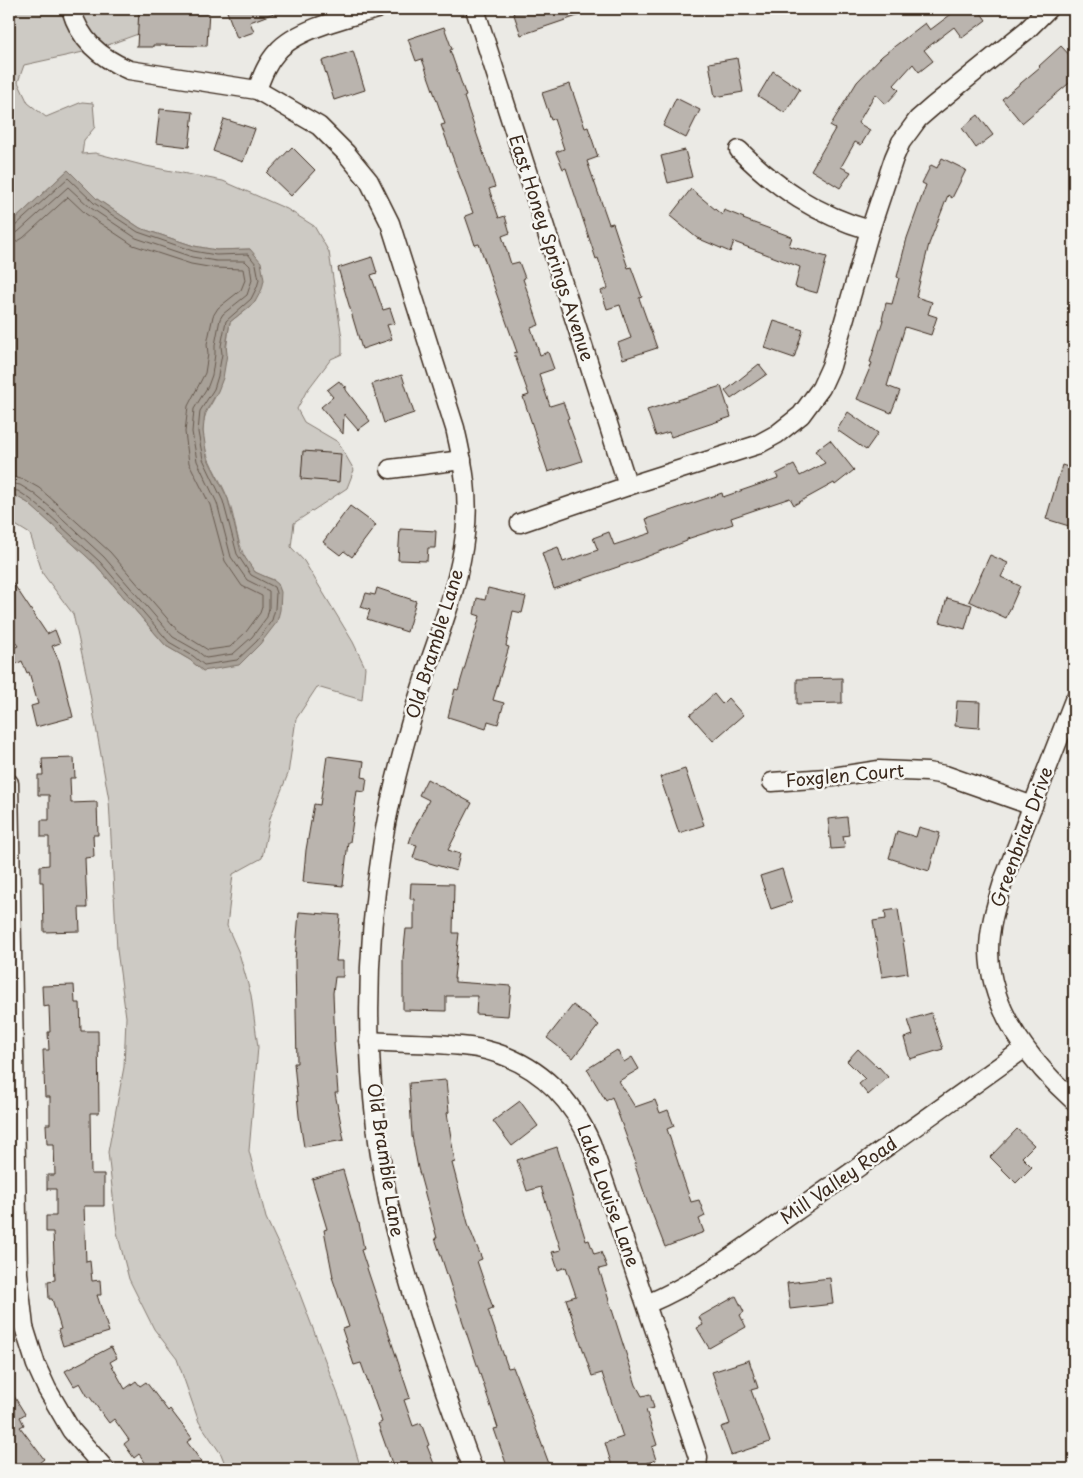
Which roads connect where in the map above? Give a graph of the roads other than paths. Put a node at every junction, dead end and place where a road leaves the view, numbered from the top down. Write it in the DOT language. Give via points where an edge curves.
graph roads {
  1 [pos="71,9"];
  2 [pos="377,9"];
  3 [pos="475,9"];
  4 [pos="1048,9"];
  5 [pos="257,90"];
  6 [pos="739,150"];
  7 [pos="870,230"];
  8 [pos="462,460"];
  9 [pos="390,469"];
  10 [pos="628,486"];
  11 [pos="520,523"];
  12 [pos="1074,700"];
  13 [pos="772,782"];
  14 [pos="9,783"];
  15 [pos="1033,806"];
  16 [pos="370,1041"];
  17 [pos="1025,1048"];
  18 [pos="1074,1101"];
  19 [pos="13,1273"];
  20 [pos="647,1304"];
  21 [pos="105,1469"];
  22 [pos="473,1469"];
  23 [pos="697,1469"];
  1 -- 5 [label="street, Old Bramble Lane" via="86,42 129,70"];
  2 -- 5 [label="street" via="316,28 288,42 270,60"];
  3 -- 10 [label="street, East Honey Springs Avenue"];
  4 -- 7 [label="street" via="918,119 894,158"];
  5 -- 8 [label="street, Old Bramble Lane" via="306,118 332,138 369,181 390,223 445,395"];
  6 -- 7 [label="street" via="776,184 818,210"];
  7 -- 10 [label="street" via="831,366 821,388 801,415 758,445"];
  8 -- 9 [label="street"];
  8 -- 16 [label="street, Old Bramble Lane" via="466,532 460,563 404,745 383,840 373,922"];
  10 -- 11 [label="street"];
  12 -- 15 [label="street, Greenbriar Drive"];
  13 -- 15 [label="street, Foxglen Court" via="878,770 926,772 945,775"];
  14 -- 19 [label="street"];
  15 -- 17 [label="street, Greenbriar Drive" via="995,908 989,951 1005,1013"];
  16 -- 20 [label="street, Lake Louise Lane" via="437,1044 490,1051 524,1065 558,1090 581,1120 591,1142"];
  16 -- 22 [label="street, Old Bramble Lane" via="374,1106 399,1248"];
  17 -- 18 [label="street, Greenbriar Drive"];
  17 -- 20 [label="street, Mill Valley Road" via="723,1262 680,1289"];
  19 -- 21 [label="street" via="24,1327 46,1389 71,1430"];
  20 -- 23 [label="street, Lake Louise Lane" via="698,1457"];
}
